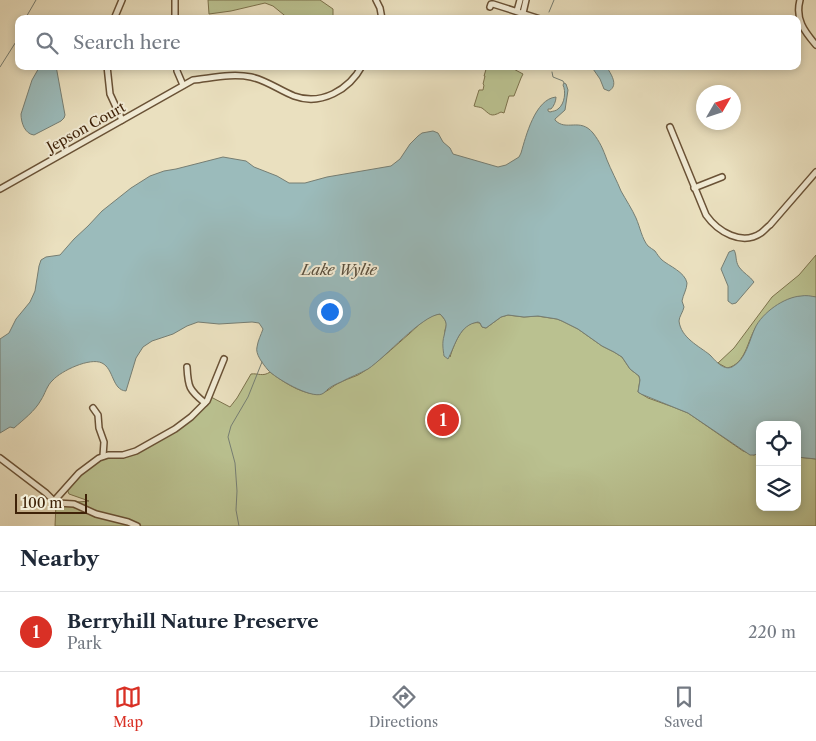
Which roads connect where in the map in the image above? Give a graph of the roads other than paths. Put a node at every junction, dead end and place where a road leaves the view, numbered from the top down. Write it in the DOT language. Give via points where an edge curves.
graph roads {
  1 [pos="122,0"];
  2 [pos="175,0"];
  3 [pos="376,0"];
  4 [pos="520,0"];
  5 [pos="526,0"];
  6 [pos="800,0"];
  7 [pos="490,7"];
  8 [pos="520,12"];
  9 [pos="116,15"];
  10 [pos="175,15"];
  11 [pos="381,15"];
  12 [pos="529,15"];
  13 [pos="799,15"];
  14 [pos="801,24"];
  15 [pos="816,45"];
  16 [pos="107,70"];
  17 [pos="178,70"];
  18 [pos="359,70"];
  19 [pos="183,85"];
  20 [pos="122,120"];
  21 [pos="670,127"];
  22 [pos="816,172"];
  23 [pos="722,176"];
  24 [pos="694,188"];
  25 [pos="0,189"];
  26 [pos="224,359"];
  27 [pos="187,367"];
  28 [pos="205,403"];
  29 [pos="93,408"];
  30 [pos="103,456"];
  31 [pos="0,458"];
  32 [pos="54,502"];
  33 [pos="137,526"];
  1 -- 9 [label="street"];
  2 -- 10 [label="street"];
  3 -- 11 [label="street"];
  4 -- 8 [label="street"];
  5 -- 8 [label="street"];
  6 -- 13 [label="street"];
  7 -- 8 [label="street" via="493,4"];
  8 -- 12 [label="street"];
  14 -- 15 [label="street"];
  16 -- 20 [label="street" via="110,94"];
  17 -- 19 [label="street"];
  18 -- 19 [label="street, Jepson Court" via="341,91 316,99 295,96 246,76 193,80"];
  19 -- 20 [label="street, Jepson Court"];
  20 -- 25 [label="street, Jepson Court"];
  21 -- 24 [label="street"];
  22 -- 24 [label="street" via="770,225 750,237 732,236 715,225 706,215"];
  23 -- 24 [label="street"];
  26 -- 28 [label="street"];
  27 -- 28 [label="street" via="191,391"];
  28 -- 30 [label="street" via="185,422 136,451"];
  29 -- 30 [label="street" via="98,415 104,442"];
  30 -- 32 [label="street" via="79,473"];
  31 -- 32 [label="street"];
  32 -- 33 [label="street" via="74,504"];
}
